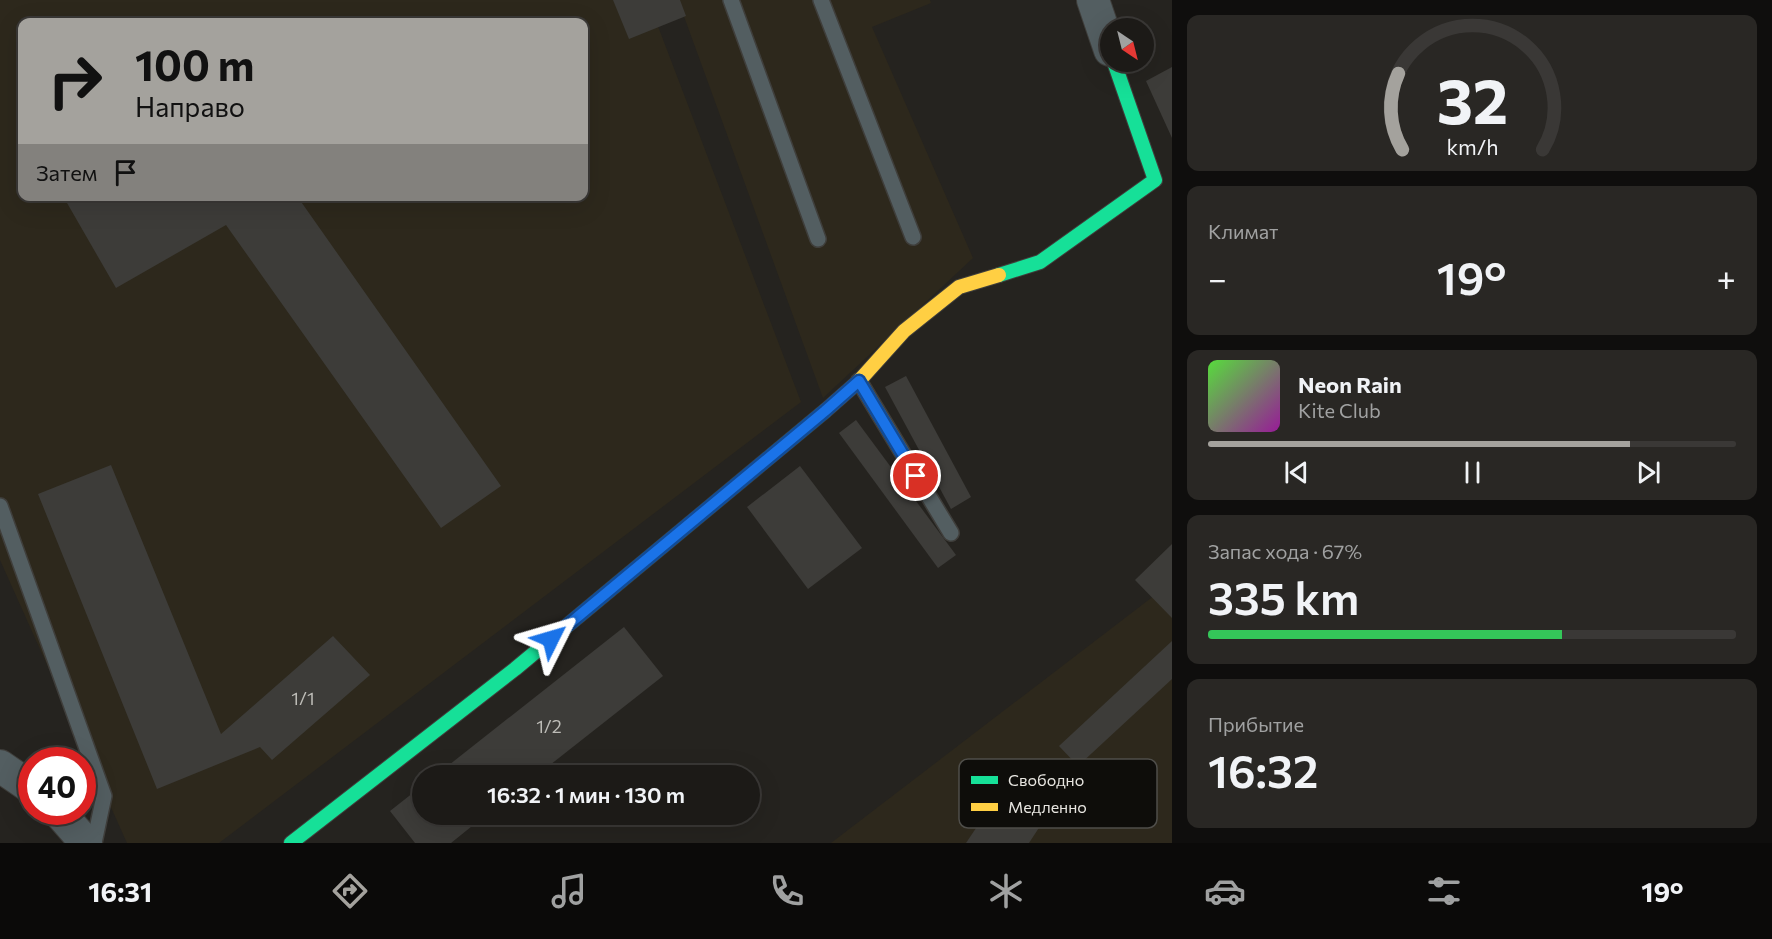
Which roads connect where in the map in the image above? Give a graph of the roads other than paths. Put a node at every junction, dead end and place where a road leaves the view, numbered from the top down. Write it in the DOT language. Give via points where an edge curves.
graph roads {
  1 [pos="731,0"];
  2 [pos="821,0"];
  3 [pos="1093,0"];
  4 [pos="1100,21"];
  5 [pos="1117,72"];
  6 [pos="1172,170"];
  7 [pos="1155,180"];
  8 [pos="913,237"];
  9 [pos="818,239"];
  10 [pos="859,381"];
  11 [pos="0,506"];
  12 [pos="951,532"];
  13 [pos="0,766"];
  14 [pos="18,778"];
  15 [pos="70,825"];
  16 [pos="86,843"];
  17 [pos="94,843"];
  18 [pos="291,843"];
  1 -- 9 [label="lane"];
  2 -- 8 [label="lane"];
  3 -- 4 [label="street"];
  5 -- 7 [label="street"];
  6 -- 7 [label="lane"];
  7 -- 10 [label="street" via="1040,262 959,287 904,331"];
  10 -- 12 [label="lane"];
  10 -- 18 [label="street" via="514,669"];
  11 -- 17 [label="lane" via="104,796"];
  13 -- 14 [label="street"];
  15 -- 16 [label="street"];
}
